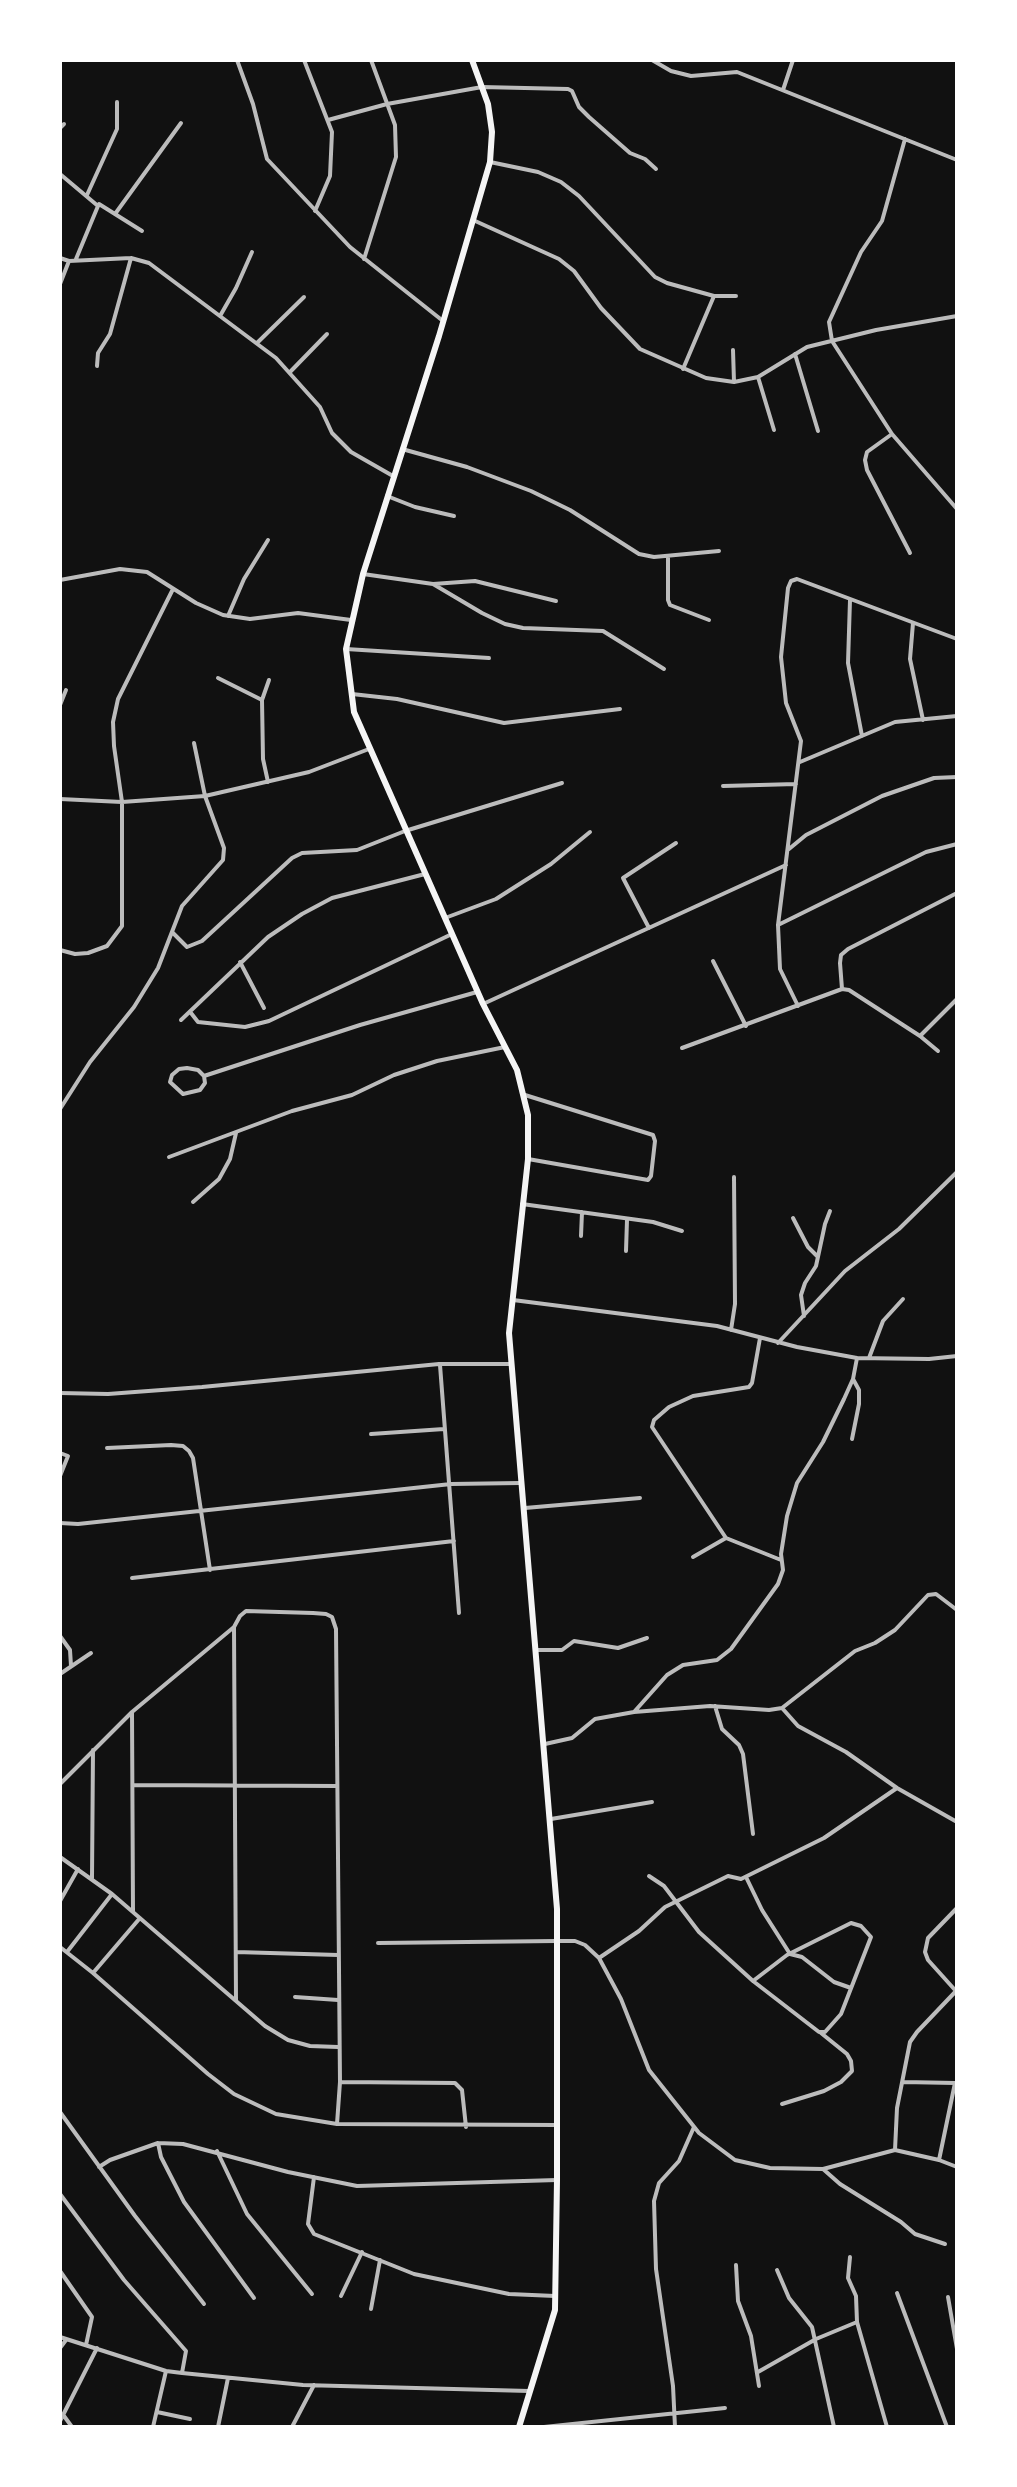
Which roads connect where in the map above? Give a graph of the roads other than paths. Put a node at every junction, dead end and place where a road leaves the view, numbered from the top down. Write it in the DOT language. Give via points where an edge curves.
graph roads {
  1 [pos="237,60"];
  2 [pos="304,60"];
  3 [pos="371,60"];
  4 [pos="472,60"];
  5 [pos="652,60"];
  6 [pos="793,60"];
  7 [pos="482,87"];
  8 [pos="783,90"];
  9 [pos="117,102"];
  10 [pos="387,104"];
  11 [pos="328,120"];
  12 [pos="181,123"];
  13 [pos="905,139"];
  14 [pos="957,160"];
  15 [pos="490,162"];
  16 [pos="656,169"];
  17 [pos="60,174"];
  18 [pos="87,195"];
  19 [pos="97,203"];
  20 [pos="315,211"];
  21 [pos="115,214"];
  22 [pos="473,220"];
  23 [pos="142,231"];
  24 [pos="252,252"];
  25 [pos="60,258"];
  26 [pos="131,258"];
  27 [pos="76,259"];
  28 [pos="364,259"];
  29 [pos="69,261"];
  30 [pos="60,284"];
  31 [pos="714,296"];
  32 [pos="736,296"];
  33 [pos="304,297"];
  34 [pos="220,316"];
  35 [pos="957,316"];
  36 [pos="443,321"];
  37 [pos="327,334"];
  38 [pos="832,341"];
  39 [pos="257,343"];
  40 [pos="733,350"];
  41 [pos="795,354"];
  42 [pos="97,366"];
  43 [pos="683,369"];
  44 [pos="291,371"];
  45 [pos="758,377"];
  46 [pos="734,382"];
  47 [pos="774,430"];
  48 [pos="818,431"];
  49 [pos="892,434"];
  50 [pos="402,449"];
  51 [pos="393,476"];
  52 [pos="387,496"];
  53 [pos="957,509"];
  54 [pos="454,516"];
  55 [pos="268,540"];
  56 [pos="719,551"];
  57 [pos="910,553"];
  58 [pos="668,556"];
  59 [pos="363,574"];
  60 [pos="60,580"];
  61 [pos="433,584"];
  62 [pos="173,589"];
  63 [pos="850,599"];
  64 [pos="556,601"];
  65 [pos="228,616"];
  66 [pos="351,620"];
  67 [pos="709,620"];
  68 [pos="913,623"];
  69 [pos="957,639"];
  70 [pos="346,649"];
  71 [pos="489,658"];
  72 [pos="664,669"];
  73 [pos="218,678"];
  74 [pos="269,680"];
  75 [pos="66,690"];
  76 [pos="352,694"];
  77 [pos="262,700"];
  78 [pos="60,705"];
  79 [pos="620,709"];
  80 [pos="957,716"];
  81 [pos="923,720"];
  82 [pos="862,736"];
  83 [pos="194,743"];
  84 [pos="369,749"];
  85 [pos="799,763"];
  86 [pos="957,777"];
  87 [pos="268,782"];
  88 [pos="562,783"];
  89 [pos="797,784"];
  90 [pos="723,786"];
  91 [pos="205,796"];
  92 [pos="60,799"];
  93 [pos="122,802"];
  94 [pos="405,831"];
  95 [pos="590,832"];
  96 [pos="676,843"];
  97 [pos="957,844"];
  98 [pos="788,850"];
  99 [pos="786,865"];
  100 [pos="425,874"];
  101 [pos="957,893"];
  102 [pos="445,918"];
  103 [pos="778,925"];
  104 [pos="649,928"];
  105 [pos="172,932"];
  106 [pos="452,934"];
  107 [pos="60,950"];
  108 [pos="713,961"];
  109 [pos="240,962"];
  110 [pos="842,989"];
  111 [pos="479,992"];
  112 [pos="957,999"];
  113 [pos="483,1004"];
  114 [pos="798,1006"];
  115 [pos="264,1008"];
  116 [pos="190,1012"];
  117 [pos="181,1020"];
  118 [pos="746,1026"];
  119 [pos="920,1036"];
  120 [pos="505,1047"];
  121 [pos="682,1048"];
  122 [pos="938,1051"];
  123 [pos="204,1076"];
  124 [pos="525,1095"];
  125 [pos="60,1109"];
  126 [pos="236,1133"];
  127 [pos="169,1157"];
  128 [pos="528,1159"];
  129 [pos="957,1172"];
  130 [pos="734,1177"];
  131 [pos="193,1202"];
  132 [pos="522,1204"];
  133 [pos="830,1211"];
  134 [pos="582,1212"];
  135 [pos="793,1218"];
  136 [pos="627,1220"];
  137 [pos="682,1231"];
  138 [pos="581,1236"];
  139 [pos="626,1251"];
  140 [pos="818,1257"];
  141 [pos="903,1299"];
  142 [pos="511,1300"];
  143 [pos="804,1316"];
  144 [pos="731,1330"];
  145 [pos="760,1338"];
  146 [pos="778,1343"];
  147 [pos="957,1356"];
  148 [pos="857,1358"];
  149 [pos="869,1358"];
  150 [pos="439,1364"];
  151 [pos="511,1364"];
  152 [pos="853,1379"];
  153 [pos="60,1393"];
  154 [pos="444,1429"];
  155 [pos="371,1434"];
  156 [pos="852,1439"];
  157 [pos="107,1448"];
  158 [pos="60,1453"];
  159 [pos="60,1476"];
  160 [pos="523,1483"];
  161 [pos="451,1484"];
  162 [pos="640,1498"];
  163 [pos="525,1508"];
  164 [pos="200,1511"];
  165 [pos="60,1523"];
  166 [pos="726,1538"];
  167 [pos="454,1541"];
  168 [pos="693,1557"];
  169 [pos="781,1560"];
  170 [pos="210,1570"];
  171 [pos="132,1578"];
  172 [pos="957,1610"];
  173 [pos="459,1613"];
  174 [pos="234,1627"];
  175 [pos="60,1636"];
  176 [pos="647,1638"];
  177 [pos="537,1650"];
  178 [pos="91,1653"];
  179 [pos="71,1666"];
  180 [pos="60,1674"];
  181 [pos="715,1706"];
  182 [pos="782,1708"];
  183 [pos="132,1712"];
  184 [pos="634,1712"];
  185 [pos="545,1744"];
  186 [pos="93,1750"];
  187 [pos="60,1784"];
  188 [pos="134,1785"];
  189 [pos="235,1785"];
  190 [pos="337,1786"];
  191 [pos="897,1788"];
  192 [pos="652,1802"];
  193 [pos="551,1819"];
  194 [pos="957,1822"];
  195 [pos="753,1834"];
  196 [pos="60,1857"];
  197 [pos="78,1869"];
  198 [pos="649,1876"];
  199 [pos="746,1877"];
  200 [pos="92,1878"];
  201 [pos="112,1894"];
  202 [pos="60,1901"];
  203 [pos="676,1902"];
  204 [pos="957,1908"];
  205 [pos="133,1912"];
  206 [pos="140,1918"];
  207 [pos="556,1941"];
  208 [pos="378,1943"];
  209 [pos="60,1947"];
  210 [pos="67,1952"];
  211 [pos="236,1952"];
  212 [pos="790,1954"];
  213 [pos="338,1955"];
  214 [pos="599,1958"];
  215 [pos="93,1973"];
  216 [pos="753,1981"];
  217 [pos="851,1988"];
  218 [pos="956,1990"];
  219 [pos="295,1997"];
  220 [pos="236,2000"];
  221 [pos="338,2000"];
  222 [pos="819,2032"];
  223 [pos="338,2047"];
  224 [pos="340,2082"];
  225 [pos="902,2082"];
  226 [pos="956,2082"];
  227 [pos="782,2104"];
  228 [pos="60,2112"];
  229 [pos="337,2124"];
  230 [pos="556,2125"];
  231 [pos="466,2127"];
  232 [pos="694,2127"];
  233 [pos="158,2143"];
  234 [pos="895,2150"];
  235 [pos="217,2151"];
  236 [pos="939,2160"];
  237 [pos="99,2167"];
  238 [pos="957,2167"];
  239 [pos="823,2169"];
  240 [pos="314,2177"];
  241 [pos="557,2180"];
  242 [pos="60,2194"];
  243 [pos="945,2244"];
  244 [pos="362,2252"];
  245 [pos="850,2257"];
  246 [pos="380,2260"];
  247 [pos="736,2265"];
  248 [pos="777,2270"];
  249 [pos="60,2271"];
  250 [pos="897,2293"];
  251 [pos="312,2294"];
  252 [pos="341,2296"];
  253 [pos="556,2296"];
  254 [pos="948,2297"];
  255 [pos="254,2298"];
  256 [pos="204,2304"];
  257 [pos="371,2309"];
  258 [pos="857,2322"];
  259 [pos="60,2337"];
  260 [pos="816,2339"];
  261 [pos="66,2340"];
  262 [pos="86,2345"];
  263 [pos="60,2348"];
  264 [pos="97,2348"];
  265 [pos="957,2349"];
  266 [pos="166,2371"];
  267 [pos="758,2372"];
  268 [pos="182,2373"];
  269 [pos="228,2378"];
  270 [pos="314,2385"];
  271 [pos="759,2386"];
  272 [pos="532,2391"];
  273 [pos="725,2408"];
  274 [pos="157,2412"];
  275 [pos="673,2413"];
  276 [pos="62,2418"];
  277 [pos="190,2419"];
  278 [pos="72,2427"];
  279 [pos="153,2427"];
  280 [pos="218,2427"];
  281 [pos="292,2427"];
  282 [pos="519,2427"];
  283 [pos="544,2427"];
  284 [pos="675,2427"];
  285 [pos="834,2427"];
  286 [pos="887,2427"];
  287 [pos="947,2427"];
  1 -- 20 [label="street" via="267,159"];
  2 -- 11 [label="street"];
  3 -- 10 [label="street"];
  4 -- 7 [label="main road"];
  5 -- 8 [label="street" via="691,76 737,72"];
  6 -- 8 [label="street"];
  7 -- 10 [label="street"];
  7 -- 15 [label="main road" via="492,132"];
  7 -- 16 [label="street" via="572,91 589,117"];
  8 -- 13 [label="street"];
  9 -- 18 [label="street" via="117,129"];
  10 -- 11 [label="street"];
  10 -- 28 [label="street" via="395,125 396,157"];
  11 -- 20 [label="street" via="330,176"];
  12 -- 21 [label="street"];
  13 -- 14 [label="street"];
  13 -- 38 [label="street" via="882,221 861,252 829,322"];
  15 -- 22 [label="main road"];
  15 -- 31 [label="street" via="561,182 655,277"];
  17 -- 18 [label="street"];
  18 -- 19 [label="street"];
  19 -- 21 [label="street"];
  19 -- 27 [label="street"];
  20 -- 28 [label="street"];
  21 -- 23 [label="street"];
  22 -- 36 [label="main road"];
  22 -- 43 [label="street" via="559,259 640,349"];
  24 -- 34 [label="street"];
  25 -- 29 [label="street"];
  26 -- 27 [label="street"];
  26 -- 34 [label="street" via="149,263"];
  26 -- 42 [label="street"];
  27 -- 29 [label="street"];
  28 -- 36 [label="street"];
  29 -- 30 [label="street"];
  31 -- 32 [label="street"];
  31 -- 43 [label="street"];
  33 -- 39 [label="street"];
  34 -- 39 [label="street"];
  35 -- 38 [label="street"];
  36 -- 50 [label="main road"];
  37 -- 44 [label="street"];
  38 -- 41 [label="street"];
  38 -- 49 [label="street"];
  39 -- 44 [label="street"];
  40 -- 46 [label="street"];
  41 -- 45 [label="street"];
  41 -- 48 [label="street"];
  43 -- 46 [label="street"];
  44 -- 51 [label="street" via="320,407 332,433 351,452"];
  45 -- 46 [label="street"];
  45 -- 47 [label="street"];
  49 -- 53 [label="street"];
  49 -- 57 [label="street" via="867,452 865,460"];
  50 -- 51 [label="main road"];
  50 -- 58 [label="street" via="531,491 639,554"];
  51 -- 52 [label="main road"];
  52 -- 54 [label="street"];
  52 -- 59 [label="main road"];
  55 -- 65 [label="street"];
  56 -- 58 [label="street"];
  58 -- 67 [label="street" via="670,605"];
  59 -- 61 [label="street"];
  59 -- 66 [label="main road"];
  60 -- 62 [label="street" via="120,569 147,572"];
  61 -- 64 [label="street" via="475,581"];
  61 -- 72 [label="street" via="505,624 540,631 606,632"];
  62 -- 65 [label="street"];
  62 -- 93 [label="street" via="118,699 113,722"];
  63 -- 68 [label="street"];
  63 -- 82 [label="street" via="848,663"];
  63 -- 85 [label="street" via="797,579 788,588 781,657 786,703 801,741"];
  65 -- 66 [label="street" via="298,613"];
  66 -- 70 [label="main road"];
  68 -- 69 [label="street"];
  68 -- 81 [label="street" via="910,659"];
  70 -- 71 [label="street"];
  70 -- 76 [label="main road"];
  73 -- 77 [label="street"];
  74 -- 77 [label="street"];
  75 -- 78 [label="street"];
  76 -- 79 [label="street" via="504,723"];
  76 -- 84 [label="main road"];
  77 -- 87 [label="street"];
  80 -- 81 [label="street"];
  81 -- 82 [label="street" via="895,722"];
  82 -- 85 [label="street"];
  83 -- 91 [label="street"];
  84 -- 87 [label="street"];
  84 -- 94 [label="main road"];
  85 -- 89 [label="street"];
  86 -- 98 [label="street" via="934,778 882,796 806,835"];
  87 -- 91 [label="street"];
  88 -- 94 [label="street"];
  89 -- 90 [label="street"];
  89 -- 98 [label="street"];
  91 -- 93 [label="street"];
  91 -- 105 [label="street" via="224,848 223,860 182,906"];
  92 -- 93 [label="street"];
  93 -- 107 [label="street" via="122,926 107,946 88,953"];
  94 -- 100 [label="main road"];
  94 -- 105 [label="street" via="357,850 292,858 220,927 191,947"];
  95 -- 102 [label="street" via="496,899"];
  96 -- 104 [label="street" via="623,878"];
  97 -- 103 [label="street" via="926,852"];
  98 -- 99 [label="street"];
  99 -- 103 [label="street"];
  99 -- 104 [label="street"];
  100 -- 102 [label="main road"];
  100 -- 109 [label="street" via="332,898 268,937"];
  101 -- 110 [label="street" via="848,949 841,955"];
  102 -- 106 [label="main road"];
  103 -- 114 [label="street" via="780,969"];
  104 -- 113 [label="street"];
  105 -- 125 [label="street" via="158,968"];
  106 -- 111 [label="main road"];
  106 -- 116 [label="street" via="269,1021 245,1027 198,1022"];
  108 -- 118 [label="street"];
  109 -- 115 [label="street"];
  109 -- 116 [label="street"];
  110 -- 114 [label="street"];
  110 -- 119 [label="street"];
  111 -- 113 [label="main road"];
  111 -- 123 [label="street"];
  112 -- 119 [label="street"];
  113 -- 120 [label="main road"];
  114 -- 118 [label="street"];
  116 -- 117 [label="street"];
  118 -- 121 [label="street"];
  119 -- 122 [label="street"];
  120 -- 124 [label="main road"];
  120 -- 126 [label="street" via="437,1061"];
  123 -- 123 [label="street" via="198,1070 179,1069 170,1082 177,1091 190,1094 200,1090"];
  124 -- 128 [label="main road"];
  124 -- 128 [label="street" via="653,1135 655,1141 648,1180"];
  126 -- 127 [label="street"];
  126 -- 131 [label="street" via="219,1179"];
  128 -- 132 [label="main road"];
  129 -- 143 [label="street" via="899,1229 845,1271"];
  130 -- 144 [label="street"];
  132 -- 134 [label="street"];
  132 -- 142 [label="main road"];
  133 -- 140 [label="street"];
  134 -- 136 [label="street"];
  134 -- 138 [label="street"];
  135 -- 140 [label="street"];
  136 -- 137 [label="street"];
  136 -- 139 [label="street"];
  140 -- 143 [label="street" via="801,1295"];
  141 -- 149 [label="street" via="883,1321"];
  142 -- 144 [label="street"];
  142 -- 151 [label="main road"];
  143 -- 146 [label="street"];
  144 -- 145 [label="street"];
  145 -- 146 [label="street"];
  145 -- 166 [label="street" via="749,1387 693,1396 669,1407 652,1423"];
  146 -- 148 [label="street"];
  147 -- 149 [label="street"];
  148 -- 149 [label="street"];
  148 -- 152 [label="street"];
  150 -- 151 [label="street"];
  150 -- 153 [label="street" via="108,1394"];
  150 -- 154 [label="street"];
  151 -- 160 [label="main road"];
  152 -- 156 [label="street" via="859,1404"];
  152 -- 169 [label="street" via="797,1483"];
  154 -- 155 [label="street"];
  154 -- 161 [label="street"];
  157 -- 164 [label="street" via="183,1446 193,1458"];
  158 -- 159 [label="street" via="68,1456"];
  160 -- 161 [label="street"];
  160 -- 163 [label="main road"];
  161 -- 164 [label="street"];
  161 -- 167 [label="street"];
  162 -- 163 [label="street"];
  163 -- 177 [label="main road"];
  164 -- 165 [label="street"];
  164 -- 170 [label="street"];
  166 -- 168 [label="street"];
  166 -- 169 [label="street"];
  167 -- 170 [label="street"];
  167 -- 173 [label="street"];
  169 -- 184 [label="street" via="778,1584 731,1649 717,1660 683,1665 667,1675"];
  170 -- 171 [label="street"];
  172 -- 182 [label="street" via="936,1594 928,1595 895,1630 855,1651"];
  174 -- 183 [label="street"];
  174 -- 189 [label="street"];
  174 -- 190 [label="street" via="246,1611 332,1617"];
  175 -- 179 [label="street" via="70,1650"];
  176 -- 177 [label="street" via="618,1648 574,1641 562,1650"];
  177 -- 185 [label="main road"];
  178 -- 179 [label="street"];
  179 -- 180 [label="street"];
  181 -- 182 [label="street"];
  181 -- 184 [label="street"];
  181 -- 195 [label="street" via="722,1729 743,1754"];
  182 -- 191 [label="street" via="798,1726"];
  183 -- 186 [label="street"];
  183 -- 188 [label="street"];
  184 -- 185 [label="street" via="595,1719 572,1738"];
  185 -- 193 [label="main road"];
  186 -- 187 [label="street"];
  186 -- 200 [label="street"];
  188 -- 189 [label="street"];
  188 -- 205 [label="street"];
  189 -- 190 [label="street"];
  189 -- 211 [label="street"];
  190 -- 213 [label="street"];
  191 -- 194 [label="street"];
  191 -- 199 [label="street" via="824,1838"];
  192 -- 193 [label="street"];
  193 -- 207 [label="main road"];
  196 -- 197 [label="street"];
  197 -- 200 [label="street"];
  197 -- 202 [label="street"];
  198 -- 203 [label="street"];
  199 -- 203 [label="street" via="728,1876"];
  199 -- 212 [label="street"];
  200 -- 201 [label="street"];
  201 -- 205 [label="street"];
  201 -- 210 [label="street"];
  203 -- 214 [label="street"];
  203 -- 216 [label="street" via="699,1932"];
  204 -- 218 [label="street" via="928,1938 925,1952"];
  205 -- 206 [label="street"];
  206 -- 215 [label="street"];
  206 -- 220 [label="street"];
  207 -- 208 [label="street"];
  207 -- 214 [label="street" via="575,1941"];
  207 -- 230 [label="main road"];
  209 -- 210 [label="street"];
  210 -- 215 [label="street"];
  211 -- 213 [label="street"];
  211 -- 220 [label="street"];
  212 -- 216 [label="street"];
  212 -- 217 [label="street"];
  212 -- 217 [label="street" via="851,1923 861,1926 871,1937"];
  213 -- 221 [label="street"];
  214 -- 232 [label="street" via="649,2070"];
  215 -- 229 [label="street" via="234,2094 276,2114"];
  216 -- 222 [label="street"];
  217 -- 222 [label="street" via="841,2014"];
  218 -- 225 [label="street" via="913,2036"];
  219 -- 221 [label="street"];
  220 -- 223 [label="street" via="288,2040"];
  221 -- 223 [label="street"];
  222 -- 227 [label="street" via="847,2054 852,2071 824,2091"];
  223 -- 224 [label="street"];
  224 -- 229 [label="street"];
  224 -- 231 [label="street" via="455,2083 462,2090"];
  225 -- 226 [label="street"];
  225 -- 234 [label="street"];
  226 -- 236 [label="street"];
  228 -- 237 [label="street"];
  229 -- 231 [label="street"];
  230 -- 231 [label="street"];
  230 -- 241 [label="main road"];
  232 -- 239 [label="street" via="735,2160 770,2168"];
  232 -- 275 [label="street" via="679,2161 659,2183 654,2201 656,2269"];
  233 -- 235 [label="street"];
  233 -- 237 [label="street"];
  233 -- 255 [label="street" via="184,2202"];
  234 -- 236 [label="street"];
  234 -- 239 [label="street"];
  235 -- 240 [label="street"];
  235 -- 251 [label="street" via="247,2214"];
  236 -- 238 [label="street"];
  237 -- 256 [label="street"];
  239 -- 243 [label="street" via="915,2234"];
  240 -- 241 [label="street" via="357,2186"];
  240 -- 244 [label="street" via="308,2224 314,2234"];
  241 -- 253 [label="main road"];
  242 -- 268 [label="street" via="186,2351"];
  244 -- 246 [label="street"];
  244 -- 252 [label="street"];
  245 -- 258 [label="street" via="848,2278 856,2296"];
  246 -- 253 [label="street" via="414,2274 509,2294"];
  246 -- 257 [label="street"];
  247 -- 267 [label="street" via="738,2301"];
  248 -- 260 [label="street"];
  249 -- 262 [label="street" via="92,2317"];
  250 -- 287 [label="street"];
  253 -- 272 [label="main road"];
  254 -- 265 [label="street"];
  258 -- 260 [label="street"];
  258 -- 286 [label="street"];
  259 -- 261 [label="street"];
  260 -- 267 [label="street"];
  260 -- 285 [label="street"];
  261 -- 262 [label="street"];
  261 -- 263 [label="street"];
  262 -- 264 [label="street"];
  264 -- 266 [label="street"];
  264 -- 276 [label="street"];
  266 -- 268 [label="street"];
  266 -- 274 [label="street"];
  267 -- 271 [label="street"];
  268 -- 269 [label="street"];
  269 -- 270 [label="street"];
  269 -- 280 [label="street"];
  270 -- 272 [label="street"];
  270 -- 281 [label="street"];
  272 -- 282 [label="main road"];
  273 -- 275 [label="street"];
  274 -- 277 [label="street"];
  274 -- 279 [label="street"];
  275 -- 283 [label="street"];
  275 -- 284 [label="street"];
  276 -- 278 [label="street"];
}
